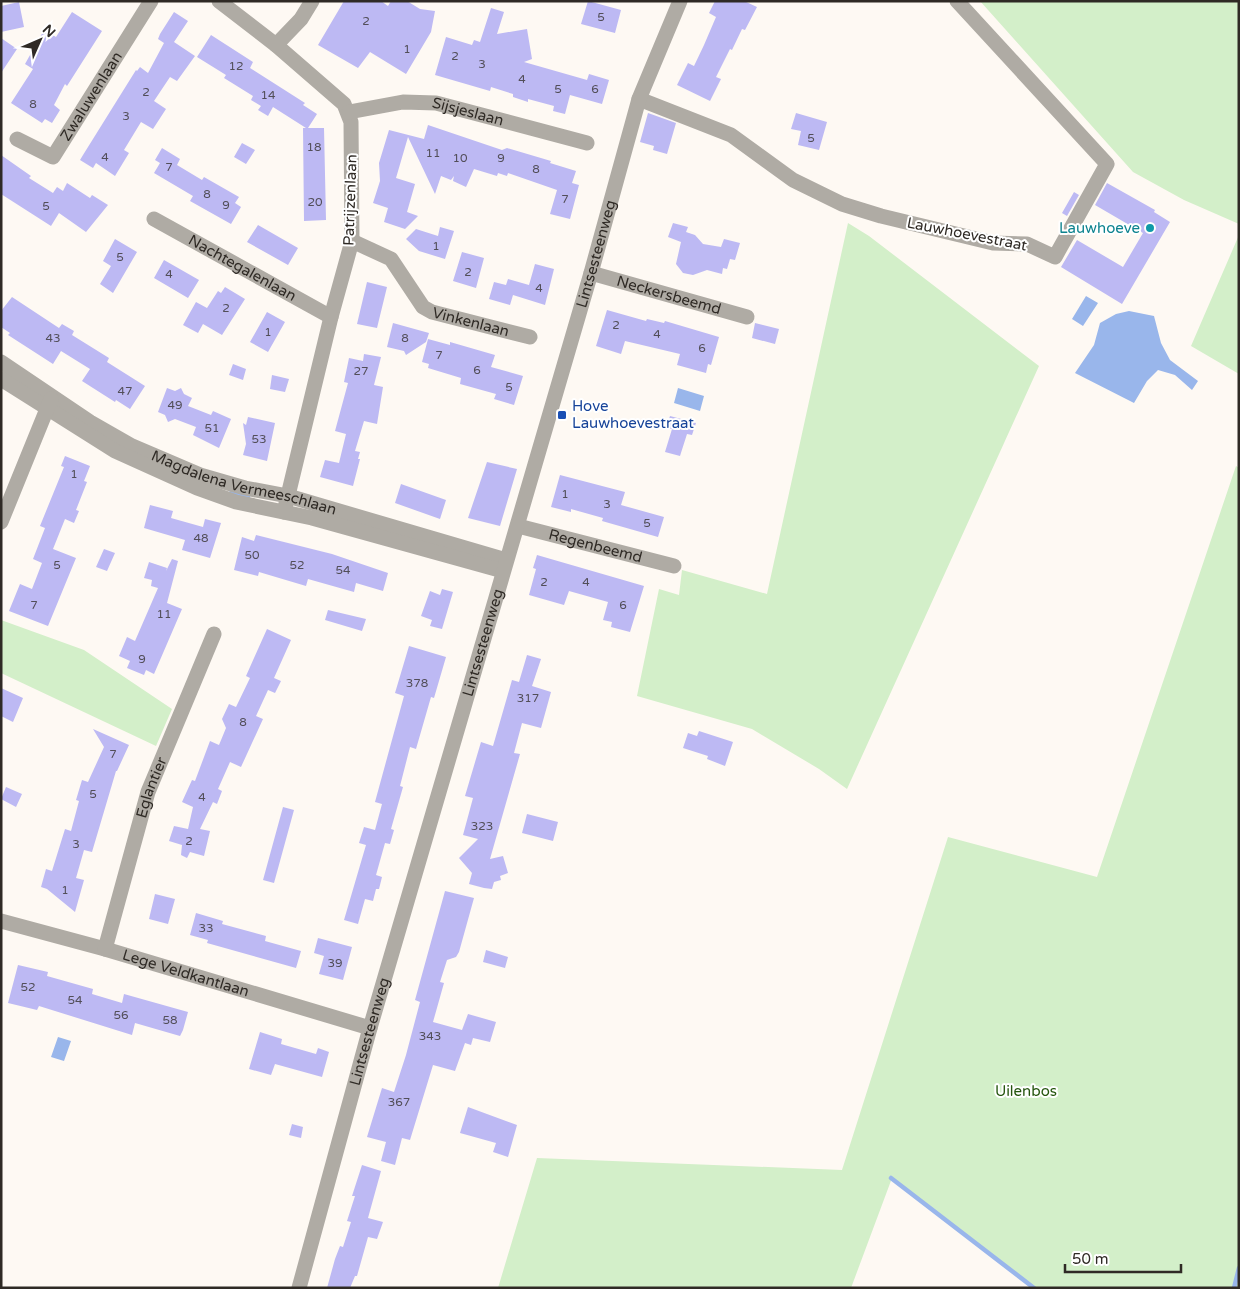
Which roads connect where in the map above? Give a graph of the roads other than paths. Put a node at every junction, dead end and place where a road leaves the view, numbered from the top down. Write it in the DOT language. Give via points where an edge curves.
graph roads {
  1 [pos="151,1"];
  2 [pos="219,1"];
  3 [pos="312,1"];
  4 [pos="680,1"];
  5 [pos="957,1"];
  6 [pos="276,45"];
  7 [pos="639,99"];
  8 [pos="349,112"];
  9 [pos="17,139"];
  10 [pos="586,143"];
  11 [pos="154,219"];
  12 [pos="352,241"];
  13 [pos="591,273"];
  14 [pos="331,317"];
  15 [pos="747,318"];
  16 [pos="530,337"];
  17 [pos="1,362"];
  18 [pos="1,379"];
  19 [pos="50,401"];
  20 [pos="288,496"];
  21 [pos="284,512"];
  22 [pos="1,522"];
  23 [pos="518,526"];
  24 [pos="505,566"];
  25 [pos="674,566"];
  26 [pos="214,634"];
  27 [pos="1,921"];
  28 [pos="105,949"];
  29 [pos="370,1028"];
  30 [pos="299,1288"];
  1 -- 9 [label="street, Zwaluwenlaan" via="53,157"];
  2 -- 6 [label="street"];
  3 -- 6 [label="street" via="301,19"];
  4 -- 7 [label="street, Lintsesteenweg"];
  5 -- 7 [label="street, Lauwhoevestraat" via="1107,164 1054,257 1027,244 993,242 842,204 794,180 731,134"];
  6 -- 8 [label="street" via="344,104"];
  7 -- 13 [label="street, Lintsesteenweg"];
  8 -- 10 [label="street, Sijsjeslaan" via="402,102 436,103"];
  8 -- 12 [label="street, Patrijzenlaan"];
  11 -- 14 [label="street, Nachtegalenlaan"];
  12 -- 14 [label="street, Patrijzenlaan"];
  12 -- 16 [label="street, Vinkenlaan" via="391,258 423,307 432,312"];
  13 -- 15 [label="street, Neckersbeemd"];
  13 -- 23 [label="street, Lintsesteenweg"];
  14 -- 20 [label="street, Patrijzenlaan"];
  17 -- 19 [label="street, Magdalena Vermeeschlaan"];
  18 -- 19 [label="street, Magdalena Vermeeschlaan"];
  19 -- 20 [label="street, Magdalena Vermeeschlaan" via="132,446 200,475"];
  19 -- 21 [label="street, Magdalena Vermeeschlaan" via="115,451 197,488 236,502"];
  19 -- 22 [label="street"];
  20 -- 21 [label="street, Patrijzenlaan"];
  20 -- 24 [label="street, Magdalena Vermeeschlaan"];
  21 -- 24 [label="street, Magdalena Vermeeschlaan"];
  23 -- 24 [label="street, Lintsesteenweg"];
  23 -- 25 [label="street, Regenbeemd"];
  24 -- 29 [label="street, Lintsesteenweg"];
  26 -- 28 [label="street, Eglantier" via="148,792"];
  27 -- 28 [label="street, Lege Veldkantlaan"];
  28 -- 29 [label="street, Lege Veldkantlaan"];
  29 -- 30 [label="street, Lintsesteenweg"];
}
